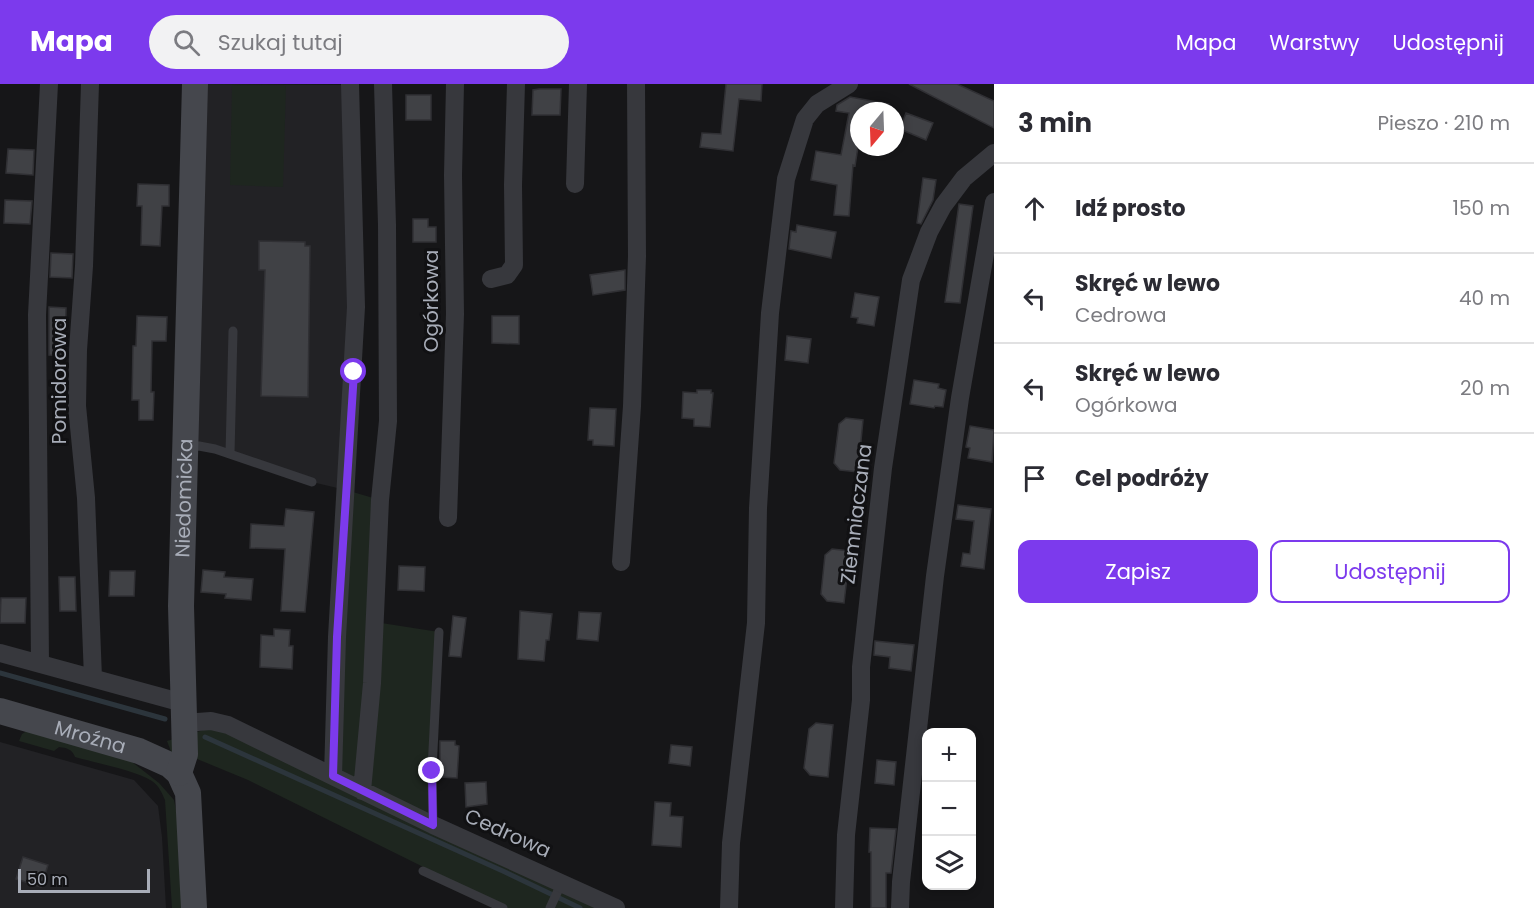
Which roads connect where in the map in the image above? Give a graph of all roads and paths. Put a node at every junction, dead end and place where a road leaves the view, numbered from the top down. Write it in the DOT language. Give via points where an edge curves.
graph roads {
  1 [pos="49,84"];
  2 [pos="90,84"];
  3 [pos="195,84"];
  4 [pos="350,84"];
  5 [pos="383,84"];
  6 [pos="455,84"];
  7 [pos="516,84"];
  8 [pos="578,84"];
  9 [pos="636,84"];
  10 [pos="849,84"];
  11 [pos="994,153"];
  12 [pos="575,184"];
  13 [pos="994,202"];
  14 [pos="491,279"];
  15 [pos="233,331"];
  16 [pos="186,447"];
  17 [pos="230,454"];
  18 [pos="312,482"];
  19 [pos="448,518"];
  20 [pos="621,562"];
  21 [pos="439,632"];
  22 [pos="0,653"];
  23 [pos="40,663"];
  24 [pos="93,678"];
  25 [pos="0,711"];
  26 [pos="183,713"];
  27 [pos="179,773"];
  28 [pos="333,776"];
  29 [pos="363,790"];
  30 [pos="433,825"];
  31 [pos="423,871"];
  32 [pos="562,882"];
  33 [pos="194,908"];
  34 [pos="504,908"];
  35 [pos="550,908"];
  36 [pos="616,908"];
  37 [pos="729,908"];
  38 [pos="844,908"];
  39 [pos="900,908"];
  1 -- 23 [label="street, Pomidorowa" via="37,315"];
  2 -- 24 [label="street, Pomidorowa" via="77,406 86,498"];
  3 -- 16 [label="street, Niedomicka"];
  4 -- 28 [label="street" via="356,307"];
  5 -- 29 [label="street" via="387,421"];
  6 -- 19 [label="street, Ogórkowa" via="455,314"];
  7 -- 14 [label="street" via="514,266 507,275"];
  8 -- 12 [label="street"];
  9 -- 20 [label="street" via="636,279"];
  10 -- 37 [label="street" via="817,104 804,119 786,179 770,313 758,508 756,623 731,843"];
  11 -- 38 [label="street, Ziemniaczana" via="964,178 943,206 911,280 883,468 863,648 846,835"];
  13 -- 39 [label="street" via="960,398 935,576"];
  15 -- 17 [label="lane"];
  16 -- 17 [label="lane" via="200,446"];
  16 -- 26 [label="street, Niedomicka" via="181,606"];
  17 -- 18 [label="lane"];
  21 -- 30 [label="lane"];
  22 -- 23 [label="street, Cedrowa"];
  23 -- 24 [label="street, Cedrowa"];
  24 -- 26 [label="street, Cedrowa"];
  25 -- 27 [label="street, Mroźna" via="139,751"];
  26 -- 27 [label="street, Niedomicka" via="184,758"];
  26 -- 28 [label="street, Cedrowa" via="228,725"];
  27 -- 33 [label="street, Niedomicka" via="188,793"];
  28 -- 29 [label="street, Cedrowa"];
  29 -- 30 [label="street, Cedrowa"];
  30 -- 32 [label="street, Cedrowa"];
  31 -- 34 [label="lane"];
  32 -- 35 [label="lane"];
  32 -- 36 [label="street, Cedrowa"];
}
